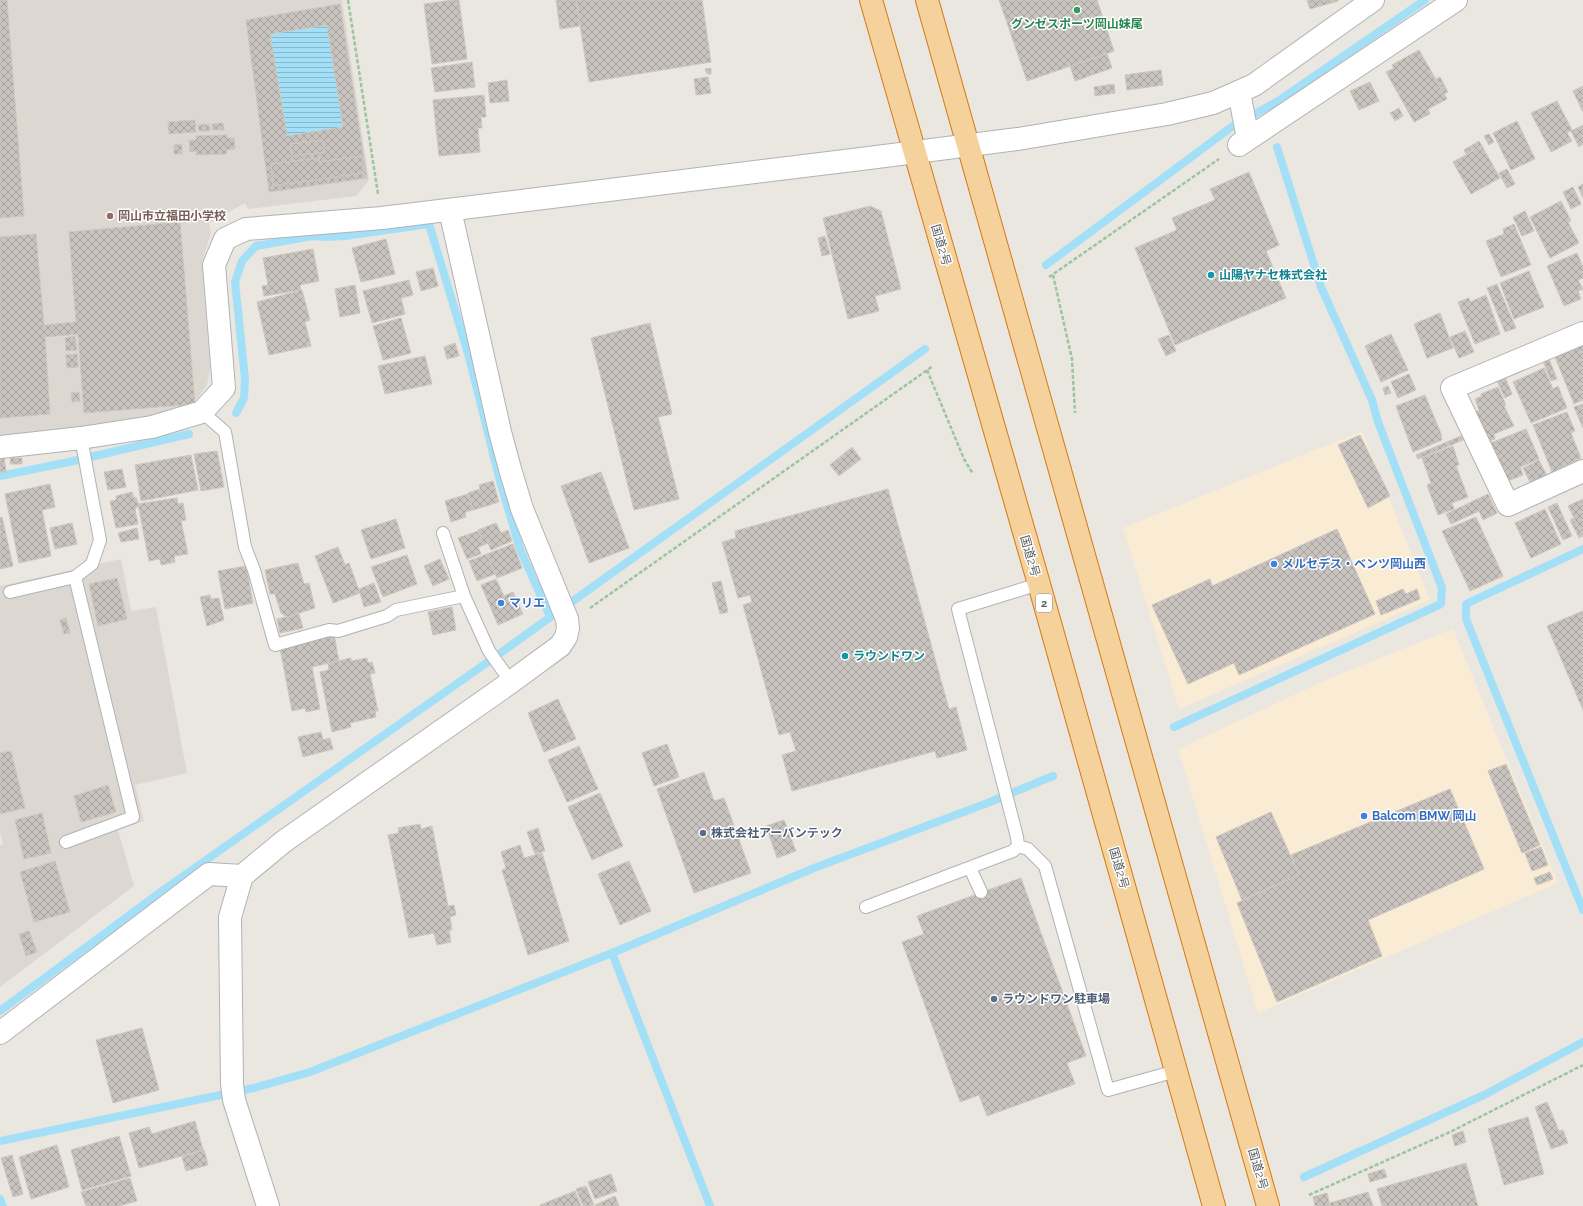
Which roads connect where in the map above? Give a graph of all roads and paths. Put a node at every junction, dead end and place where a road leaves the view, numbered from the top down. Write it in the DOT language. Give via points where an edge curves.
graph roads {
  1 [pos="348,0"];
  2 [pos="871,0"];
  3 [pos="927,0"];
  4 [pos="1373,0"];
  5 [pos="1445,2"];
  6 [pos="1240,100"];
  7 [pos="1245,138"];
  8 [pos="968,146"];
  9 [pos="915,153"];
  10 [pos="450,210"];
  11 [pos="382,218"];
  12 [pos="1053,275"];
  13 [pos="1049,277"];
  14 [pos="1583,333"];
  15 [pos="932,366"];
  16 [pos="927,370"];
  17 [pos="202,412"];
  18 [pos="1075,413"];
  19 [pos="82,444"];
  20 [pos="0,447"];
  21 [pos="1583,471"];
  22 [pos="973,474"];
  23 [pos="442,533"];
  24 [pos="75,577"];
  25 [pos="1038,584"];
  26 [pos="10,592"];
  27 [pos="464,596"];
  28 [pos="567,616"];
  29 [pos="506,674"];
  30 [pos="66,842"];
  31 [pos="1018,846"];
  32 [pos="970,868"];
  33 [pos="242,876"];
  34 [pos="981,892"];
  35 [pos="866,907"];
  36 [pos="0,1033"];
  37 [pos="1583,1065"];
  38 [pos="1176,1071"];
  39 [pos="1309,1195"];
  40 [pos="268,1206"];
  41 [pos="1214,1206"];
  42 [pos="1268,1206"];
  1 -- 11 [label="path"];
  2 -- 9 [label="highway, 国道2号 / 2"];
  3 -- 8 [label="highway, 国道2号"];
  4 -- 6 [label="street" via="1254,85"];
  5 -- 7 [label="street"];
  6 -- 7 [label="street"];
  6 -- 8 [label="street"];
  7 -- 12 [label="path"];
  8 -- 9 [label="street"];
  8 -- 42 [label="highway, 国道2号"];
  9 -- 10 [label="street"];
  9 -- 25 [label="highway, 国道2号 / 2"];
  10 -- 11 [label="street"];
  10 -- 28 [label="street" via="510,469 539,554"];
  11 -- 17 [label="street" via="246,229 225,239 214,265 224,388"];
  12 -- 13 [label="path"];
  12 -- 18 [label="path" via="1072,359"];
  14 -- 21 [label="street" via="1452,388 1508,505"];
  15 -- 16 [label="path"];
  16 -- 22 [label="path" via="964,459"];
  16 -- 28 [label="path"];
  17 -- 19 [label="street"];
  17 -- 27 [label="lane" via="225,432 246,547 275,645 329,630 338,631 387,616 396,610"];
  19 -- 20 [label="street"];
  19 -- 24 [label="lane" via="100,540 92,564"];
  23 -- 27 [label="lane"];
  24 -- 26 [label="lane"];
  24 -- 30 [label="lane" via="133,817"];
  25 -- 31 [label="lane" via="958,609"];
  25 -- 38 [label="highway, 国道2号 / 2"];
  27 -- 29 [label="lane" via="489,651"];
  28 -- 29 [label="street" via="566,637 560,646"];
  29 -- 33 [label="street" via="283,842"];
  31 -- 32 [label="lane" via="1013,851"];
  31 -- 38 [label="lane" via="1028,849 1045,866 1108,1090"];
  32 -- 34 [label="lane"];
  32 -- 35 [label="lane"];
  33 -- 36 [label="street" via="209,874"];
  33 -- 40 [label="street" via="230,917 233,1092"];
  37 -- 39 [label="path" via="1450,1132"];
  38 -- 41 [label="highway, 国道2号 / 2"];
}
